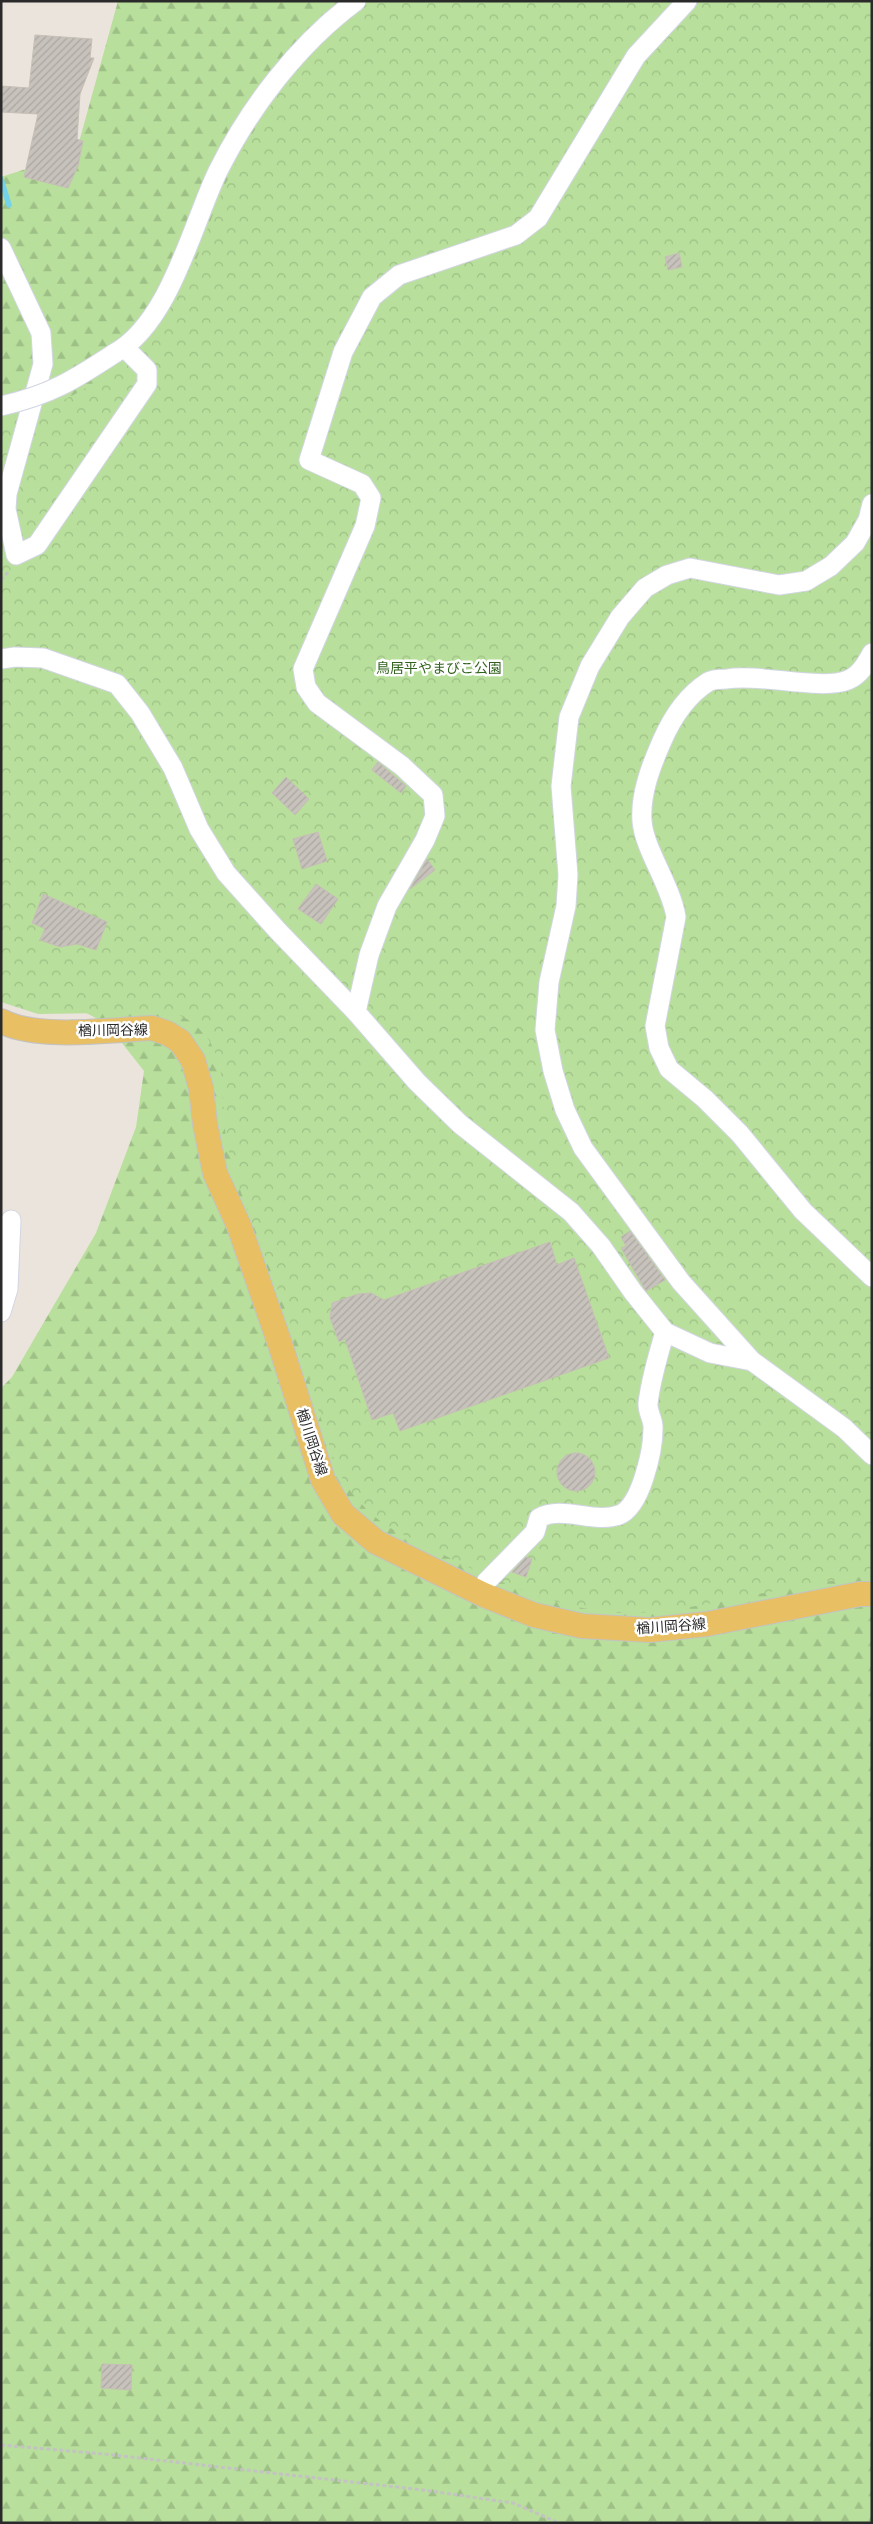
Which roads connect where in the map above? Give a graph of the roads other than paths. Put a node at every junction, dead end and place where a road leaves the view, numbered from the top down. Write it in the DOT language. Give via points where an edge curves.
graph roads {
  1 [pos="356,1"];
  2 [pos="687,1"];
  3 [pos="1,248"];
  4 [pos="120,350"];
  5 [pos="1,406"];
  6 [pos="872,504"];
  7 [pos="872,653"];
  8 [pos="1,659"];
  9 [pos="356,1012"];
  10 [pos="1,1021"];
  11 [pos="11,1220"];
  12 [pos="872,1277"];
  13 [pos="1,1312"];
  14 [pos="665,1332"];
  15 [pos="752,1361"];
  16 [pos="872,1455"];
  17 [pos="486,1582"];
  18 [pos="872,1594"];
  1 -- 4 [label="street" via="311,40 246,122 218,171 174,278 153,315"];
  2 -- 9 [label="street" via="636,56 538,218 516,234 399,275 372,297 343,352 309,460 362,484 371,498 365,526 303,668 306,688 317,703 402,766 433,795 435,816 387,906 369,955"];
  3 -- 4 [label="street" via="41,333 44,348 43,364 7,494 6,509 16,555 38,545 147,384 147,370"];
  4 -- 5 [label="street, bridge" via="64,386 38,397"];
  6 -- 15 [label="street" via="868,520 855,543 831,566 806,581 779,585 690,568 667,575 645,588 620,617 590,666 569,717 561,786 568,875 566,906 549,982 546,1030 553,1071 565,1110 583,1148 680,1282"];
  7 -- 12 [label="street" via="865,668 847,680 824,683 741,676 710,681 687,700 670,723 653,762 642,805 642,824 673,901 676,918 655,1026 659,1048 669,1069 705,1098 740,1134 803,1211"];
  8 -- 9 [label="street" via="43,658 117,684 140,713 173,768 199,829 226,873"];
  9 -- 14 [label="street" via="417,1082 460,1124 571,1212 601,1246 638,1300"];
  10 -- 18 [label="main road, 楢川岡谷線" via="28,1030 48,1032 152,1028 167,1033 188,1050 201,1088 215,1173 245,1244 323,1480 343,1514 376,1542 484,1595 534,1614 582,1626 650,1630 707,1624"];
  11 -- 13 [label="street" via="8,1289"];
  14 -- 15 [label="street" via="710,1353"];
  14 -- 17 [label="street" via="647,1406 654,1428 645,1478 631,1506 619,1515 596,1517 548,1513 539,1518 535,1532"];
  15 -- 16 [label="street" via="844,1428"];
}
